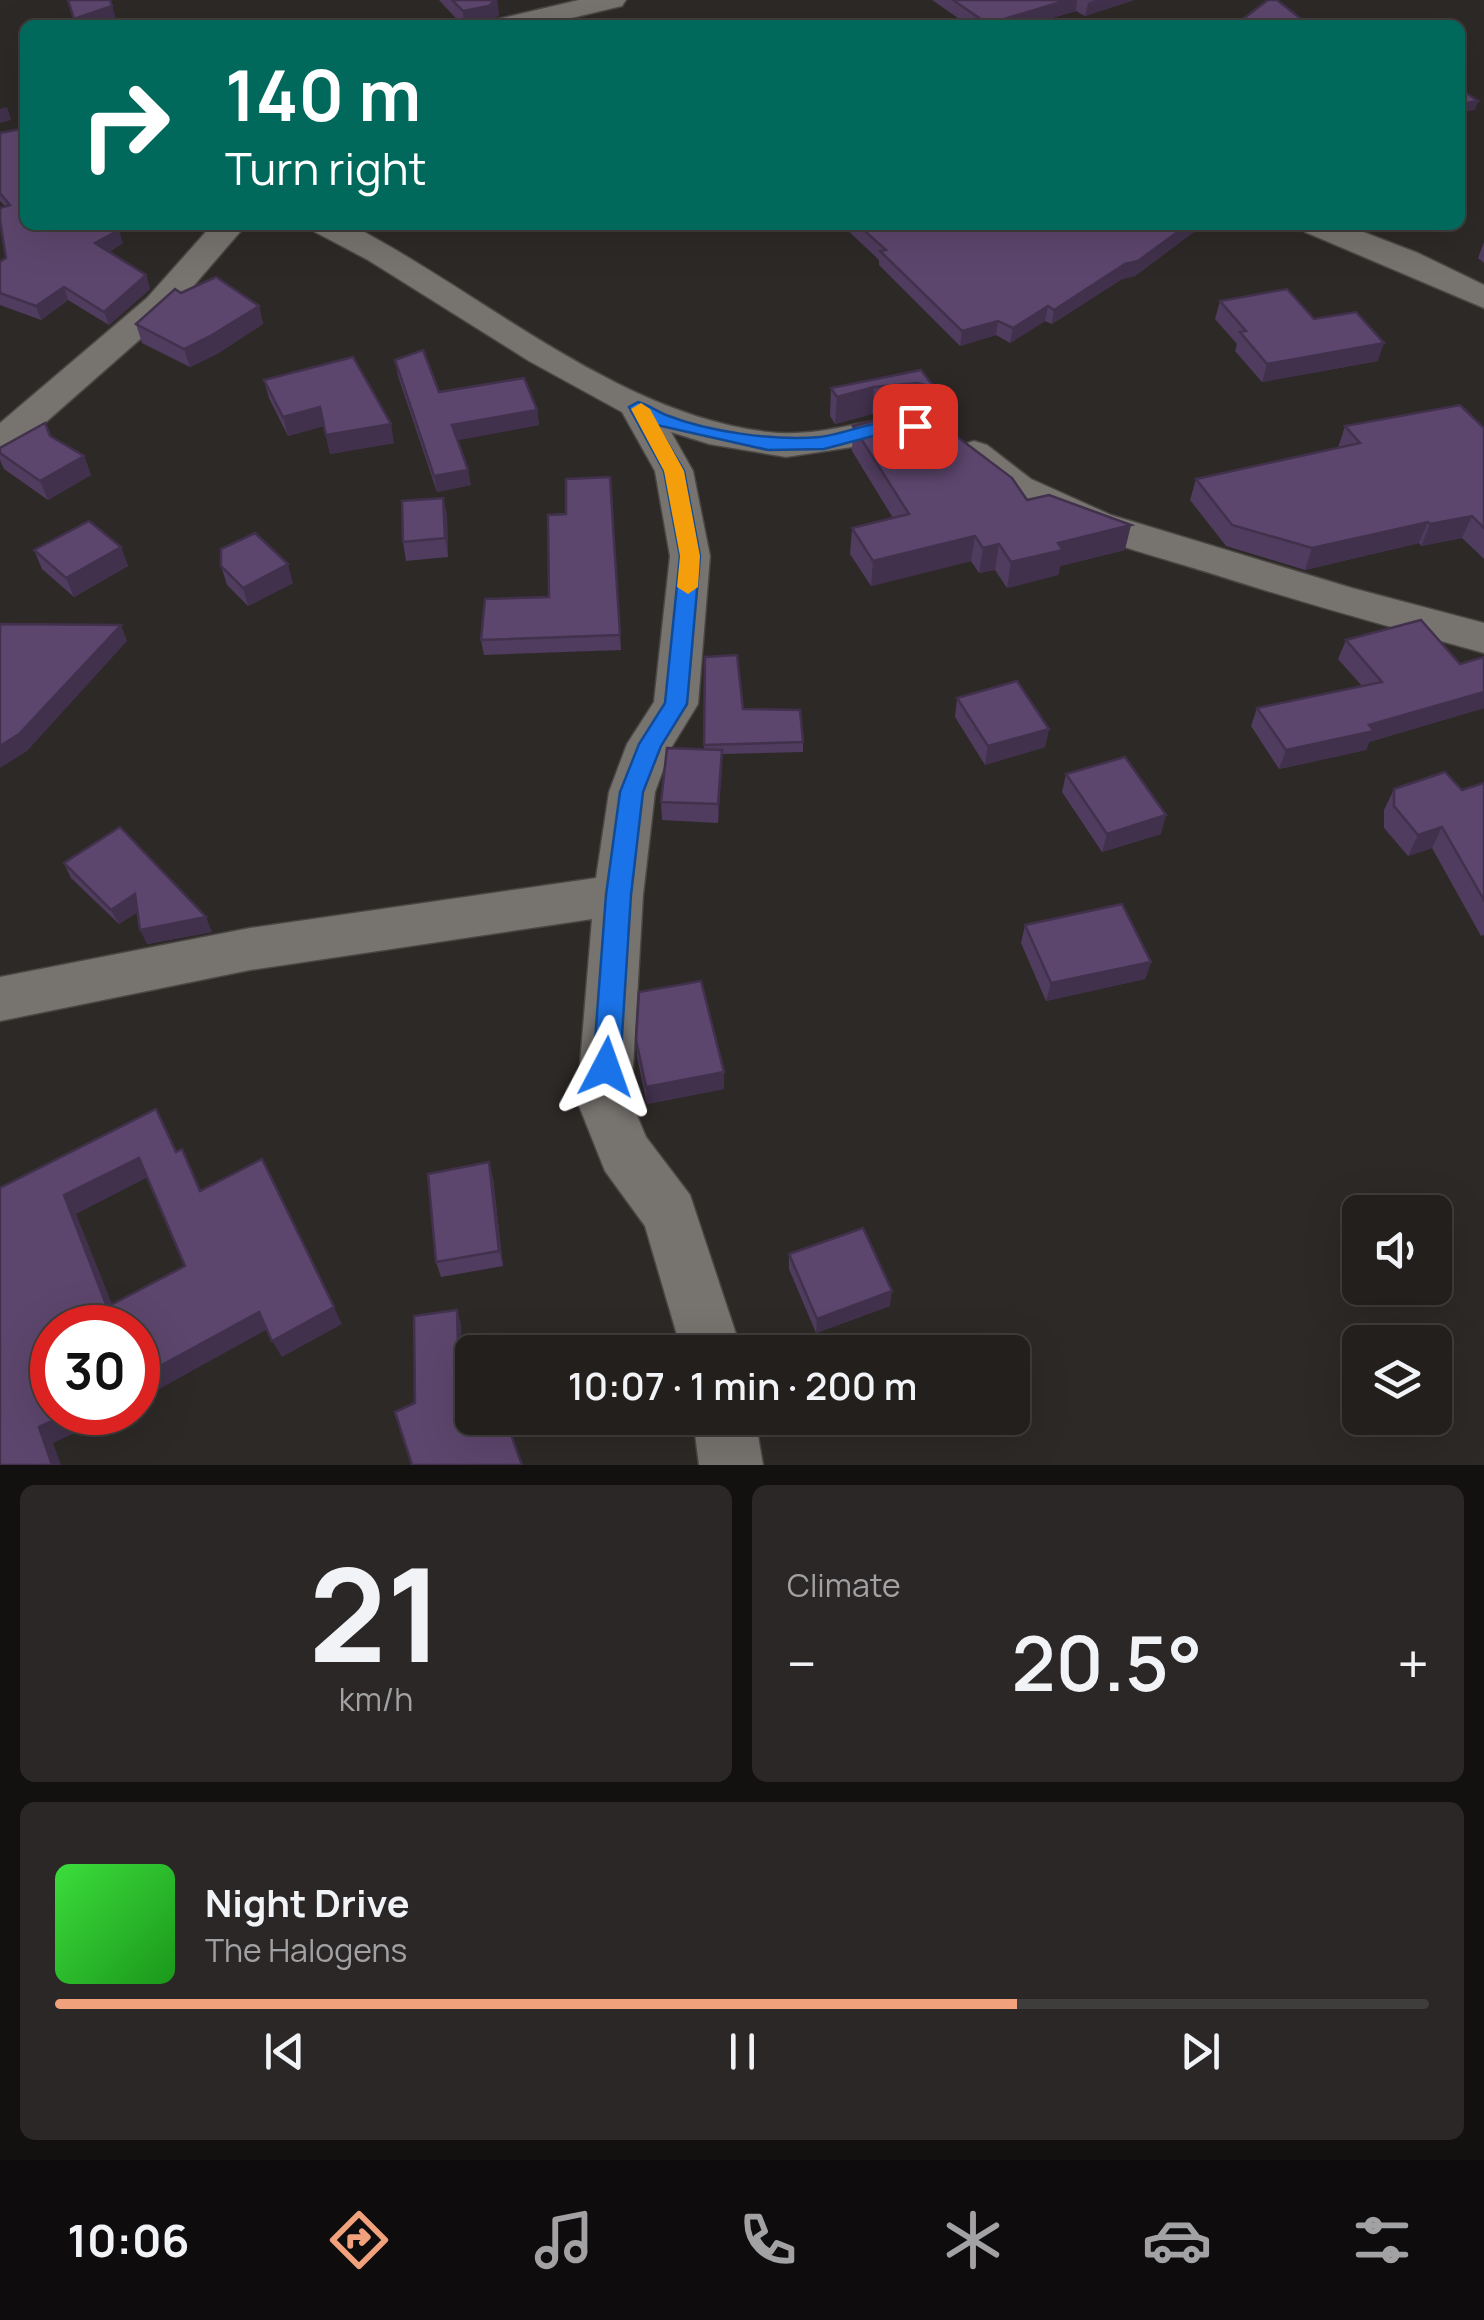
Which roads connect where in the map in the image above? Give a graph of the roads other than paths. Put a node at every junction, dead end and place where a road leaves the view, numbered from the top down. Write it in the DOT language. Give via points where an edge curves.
graph roads {
  1 [pos="493,0"];
  2 [pos="582,0"];
  3 [pos="613,0"];
  4 [pos="550,15"];
  5 [pos="509,20"];
  6 [pos="529,20"];
  7 [pos="226,230"];
  8 [pos="335,230"];
  9 [pos="1329,230"];
  10 [pos="1484,298"];
  11 [pos="638,407"];
  12 [pos="0,443"];
  13 [pos="1484,638"];
  14 [pos="618,895"];
  15 [pos="0,999"];
  16 [pos="707,1335"];
  17 [pos="727,1435"];
  18 [pos="732,1465"];
  1 -- 5 [label="street"];
  2 -- 4 [label="street"];
  3 -- 4 [label="street"];
  4 -- 6 [label="street"];
  7 -- 12 [label="street" via="159,305"];
  8 -- 11 [label="street"];
  9 -- 10 [label="street"];
  11 -- 13 [label="street" via="661,420 768,444 824,443 915,426 947,434 1017,488 1097,524"];
  11 -- 14 [label="street" via="674,471 690,556 676,704 650,744 632,792"];
  14 -- 15 [label="street" via="250,949"];
  14 -- 16 [label="street" via="604,1101 625,1154 670,1214"];
  17 -- 18 [label="street"];
}
